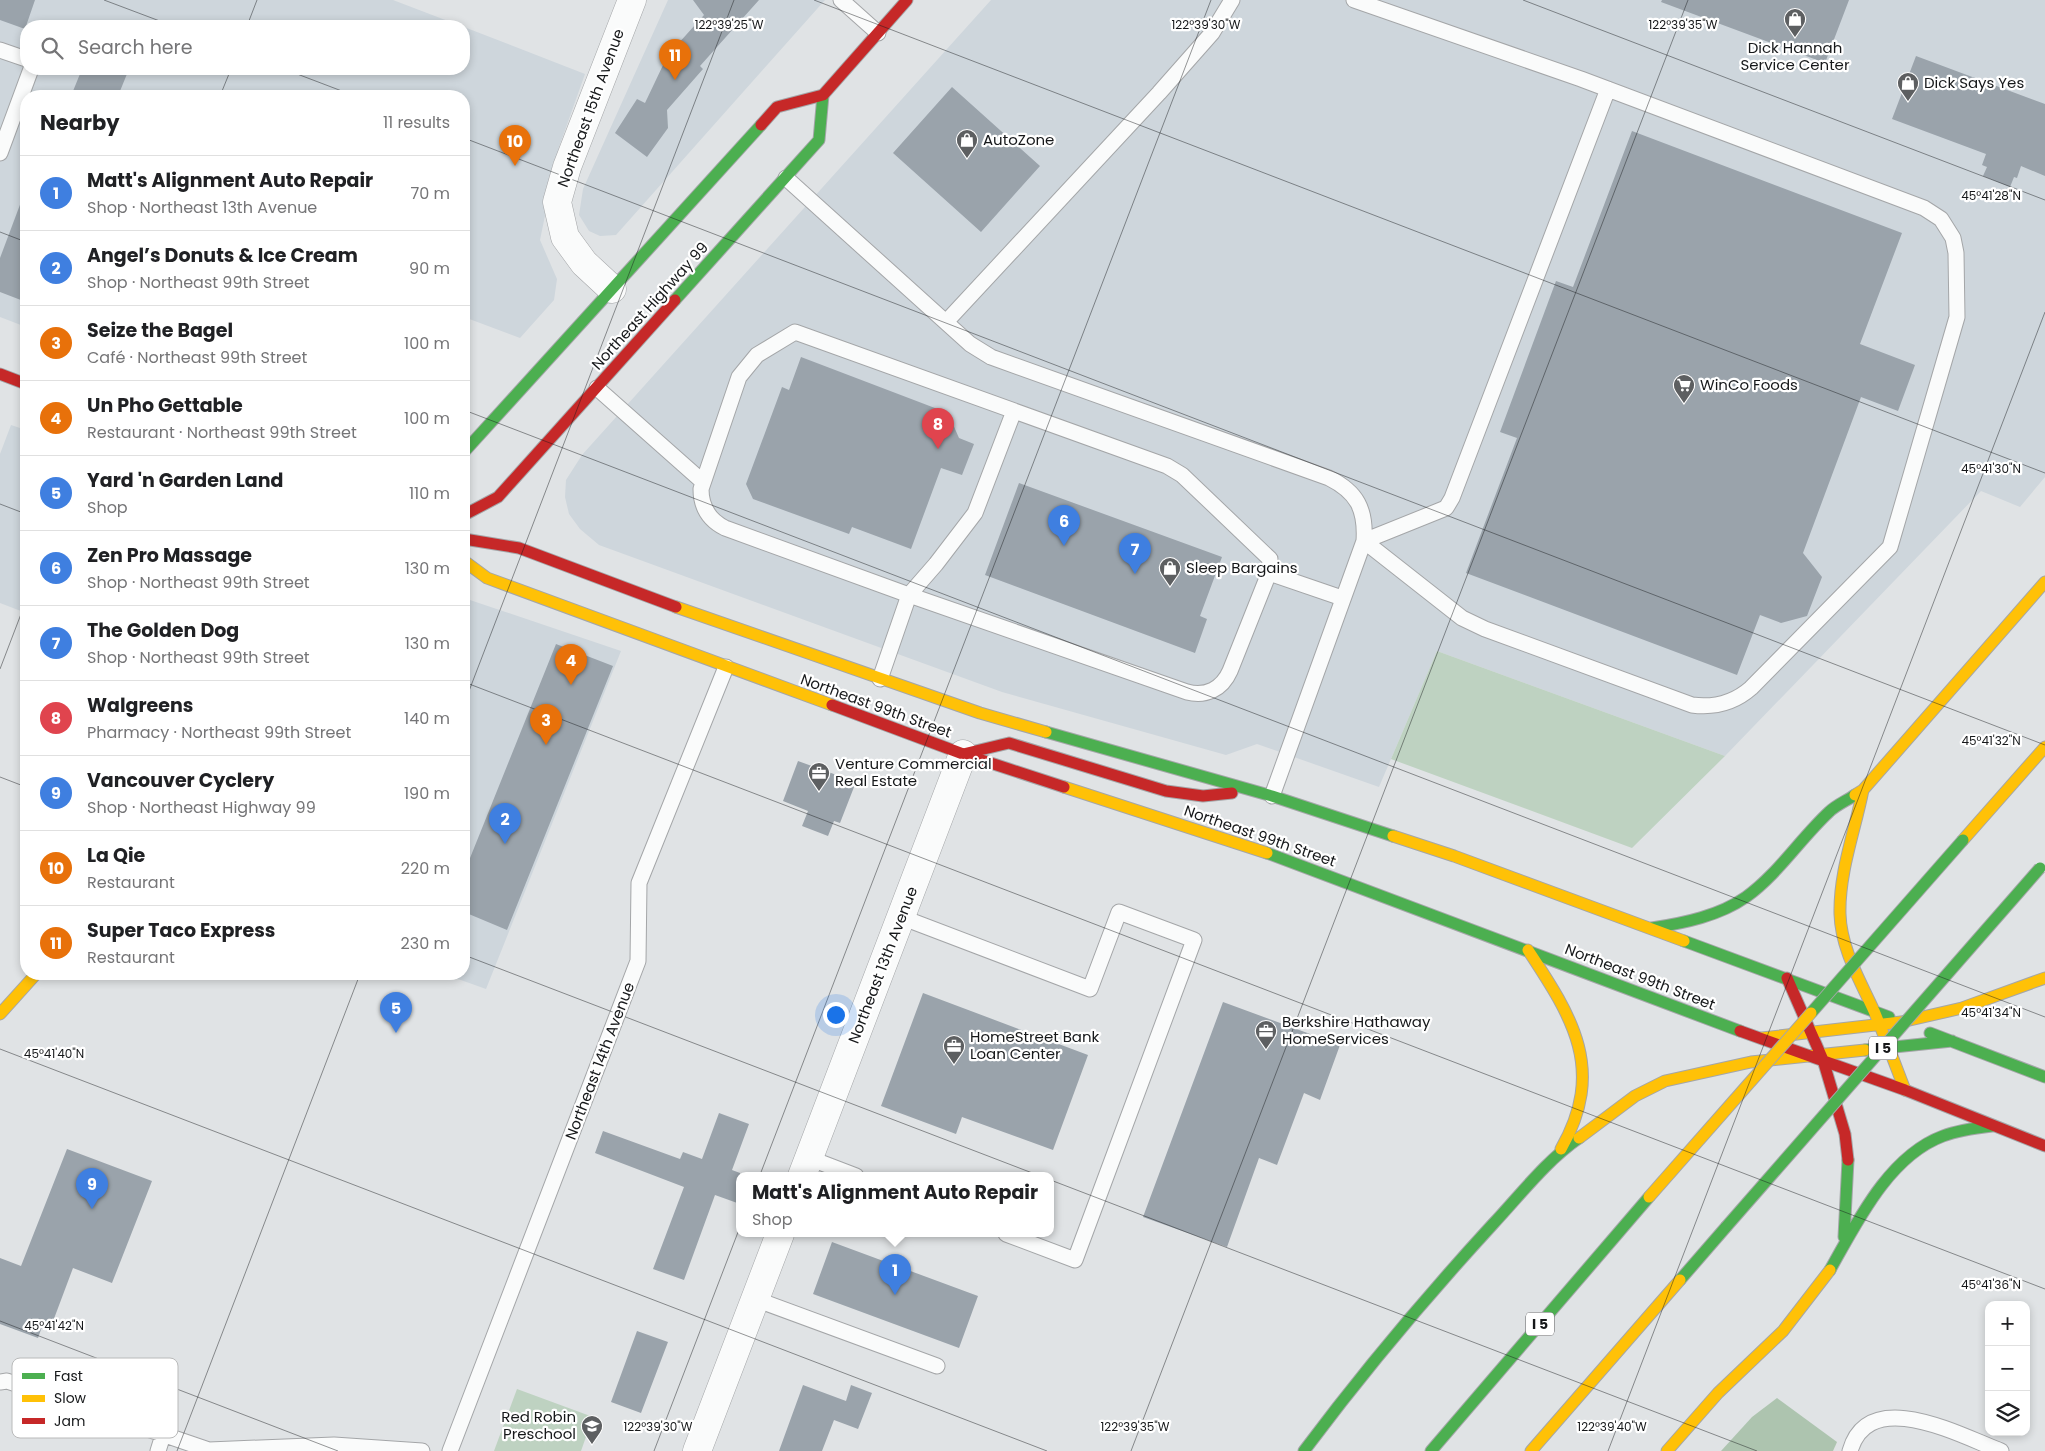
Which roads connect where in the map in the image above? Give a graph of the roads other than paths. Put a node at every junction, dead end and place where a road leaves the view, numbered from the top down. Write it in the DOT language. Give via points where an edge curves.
graph roads {
  1 [pos="632,0"];
  2 [pos="841,0"];
  3 [pos="907,0"];
  4 [pos="1232,0"];
  5 [pos="1354,0"];
  6 [pos="878,33"];
  7 [pos="0,50"];
  8 [pos="20,57"];
  9 [pos="29,75"];
  10 [pos="1608,89"];
  11 [pos="23,90"];
  12 [pos="823,95"];
  13 [pos="20,99"];
  14 [pos="0,153"];
  15 [pos="786,178"];
  16 [pos="612,289"];
  17 [pos="946,322"];
  18 [pos="0,374"];
  19 [pos="20,382"];
  20 [pos="597,388"];
  21 [pos="1014,411"];
  22 [pos="470,445"];
  23 [pos="703,482"];
  24 [pos="470,512"];
  25 [pos="470,540"];
  26 [pos="1364,541"];
  27 [pos="470,565"];
  28 [pos="1269,573"];
  29 [pos="2045,582"];
  30 [pos="909,595"];
  31 [pos="1342,598"];
  32 [pos="726,667"];
  33 [pos="880,679"];
  34 [pos="2045,747"];
  35 [pos="963,754"];
  36 [pos="1863,790"];
  37 [pos="1254,791"];
  38 [pos="1272,796"];
  39 [pos="2042,866"];
  40 [pos="901,917"];
  41 [pos="1652,928"];
  42 [pos="1528,950"];
  43 [pos="1787,978"];
  44 [pos="2045,978"];
  45 [pos="31,980"];
  46 [pos="1873,1011"];
  47 [pos="0,1014"];
  48 [pos="1901,1022"];
  49 [pos="1879,1024"];
  50 [pos="1811,1032"];
  51 [pos="1762,1038"];
  52 [pos="1952,1041"];
  53 [pos="1888,1048"];
  54 [pos="1818,1057"];
  55 [pos="2045,1077"];
  56 [pos="1905,1090"];
  57 [pos="1992,1126"];
  58 [pos="2045,1146"];
  59 [pos="1559,1152"];
  60 [pos="805,1167"];
  61 [pos="833,1172"];
  62 [pos="779,1237"];
  63 [pos="1014,1237"];
  64 [pos="1843,1244"];
  65 [pos="755,1299"];
  66 [pos="937,1366"];
  67 [pos="162,1438"];
  68 [pos="172,1438"];
  69 [pos="158,1451"];
  70 [pos="422,1451"];
  71 [pos="450,1451"];
  72 [pos="697,1451"];
  73 [pos="1304,1451"];
  74 [pos="1431,1451"];
  75 [pos="1531,1451"];
  76 [pos="1667,1451"];
  77 [pos="1850,1451"];
  78 [pos="2001,1451"];
  1 -- 16 [label="street, Northeast 15th Avenue" via="567,167 557,202 565,238 584,263"];
  2 -- 6 [label="lane"];
  3 -- 6 [label="main road"];
  4 -- 17 [label="lane" via="1212,33 1160,93"];
  5 -- 10 [label="lane"];
  6 -- 12 [label="main road"];
  7 -- 8 [label="lane"];
  9 -- 11 [label="lane"];
  10 -- 26 [label="lane" via="1452,498 1446,508"];
  10 -- 26 [label="lane" via="1924,208 1941,219 1950,231 1956,253 1956,317 1890,547 1744,694 1720,705 1701,706 1665,696 1462,618"];
  12 -- 15 [label="main road, Northeast Highway 99" via="820,140"];
  12 -- 16 [label="main road" via="776,107"];
  13 -- 14 [label="lane"];
  15 -- 17 [label="lane"];
  15 -- 20 [label="main road, Northeast Highway 99"];
  16 -- 22 [label="main road"];
  17 -- 26 [label="lane" via="970,344 991,357 1338,482 1360,506"];
  18 -- 19 [label="main road"];
  20 -- 23 [label="lane"];
  20 -- 24 [label="main road, Northeast Highway 99" via="498,496"];
  21 -- 23 [label="lane" via="795,332 757,355 739,377"];
  21 -- 28 [label="lane" via="1174,469 1270,559"];
  21 -- 30 [label="lane" via="975,512"];
  23 -- 30 [label="lane" via="702,503 708,516 719,525"];
  25 -- 33 [label="main road, Northeast 99th Street" via="519,548"];
  26 -- 31 [label="lane"];
  27 -- 32 [label="main road, Northeast 99th Street" via="487,578"];
  28 -- 30 [label="lane" via="1227,677 1216,688 1200,694"];
  28 -- 31 [label="lane"];
  29 -- 36 [label="main road"];
  30 -- 33 [label="lane"];
  31 -- 38 [label="lane"];
  32 -- 35 [label="main road, Northeast 99th Street"];
  32 -- 71 [label="lane, Northeast 14th Avenue" via="639,883 638,961"];
  33 -- 37 [label="main road, Northeast 99th Street" via="980,713"];
  34 -- 74 [label="main road, I 5, bridge" via="1649,1197"];
  35 -- 37 [label="main road" via="1009,743 1166,791 1203,796"];
  35 -- 40 [label="street, Northeast 13th Avenue"];
  35 -- 42 [label="main road, Northeast 99th Street" via="1262,851"];
  36 -- 41 [label="main road" via="1830,811 1771,875 1746,897 1706,916"];
  36 -- 46 [label="main road" via="1844,876 1840,915 1850,962"];
  37 -- 38 [label="main road, Northeast 99th Street"];
  38 -- 41 [label="main road, Northeast 99th Street" via="1454,856"];
  39 -- 75 [label="main road, I 5, bridge"];
  40 -- 60 [label="street, Northeast 13th Avenue"];
  40 -- 63 [label="lane" via="1090,989 1119,912 1194,940 1075,1260"];
  41 -- 43 [label="main road, Northeast 99th Street"];
  42 -- 51 [label="main road, Northeast 99th Street"];
  42 -- 59 [label="main road" via="1557,994 1583,1058 1582,1094 1575,1122"];
  43 -- 46 [label="main road, Northeast 99th Street"];
  43 -- 50 [label="main road"];
  44 -- 48 [label="main road" via="1962,1008"];
  45 -- 47 [label="main road"];
  46 -- 48 [label="main road, Northeast 99th Street"];
  46 -- 49 [label="main road"];
  48 -- 49 [label="main road"];
  48 -- 52 [label="main road, Northeast 99th Street"];
  49 -- 50 [label="main road"];
  49 -- 53 [label="main road"];
  50 -- 51 [label="main road"];
  50 -- 54 [label="main road"];
  51 -- 54 [label="main road, Northeast 99th Street"];
  52 -- 53 [label="main road"];
  52 -- 55 [label="main road, Northeast 99th Street"];
  53 -- 54 [label="main road"];
  53 -- 56 [label="main road"];
  54 -- 56 [label="main road, Northeast 99th Street"];
  54 -- 59 [label="main road" via="1751,1062 1665,1081 1635,1096"];
  54 -- 64 [label="main road" via="1840,1114 1848,1157"];
  56 -- 57 [label="main road, Northeast 99th Street"];
  57 -- 58 [label="main road, Northeast 99th Street"];
  57 -- 64 [label="main road" via="1942,1136 1909,1156 1870,1199"];
  59 -- 73 [label="main road" via="1356,1382"];
  60 -- 61 [label="lane"];
  62 -- 65 [label="street"];
  64 -- 76 [label="main road" via="1825,1278 1783,1331 1718,1392"];
  65 -- 66 [label="lane"];
  65 -- 72 [label="street"];
  67 -- 69 [label="lane"];
  68 -- 70 [label="lane" via="210,1450 334,1445"];
  77 -- 78 [label="lane" via="1868,1425 1896,1416 1921,1421"];
}
